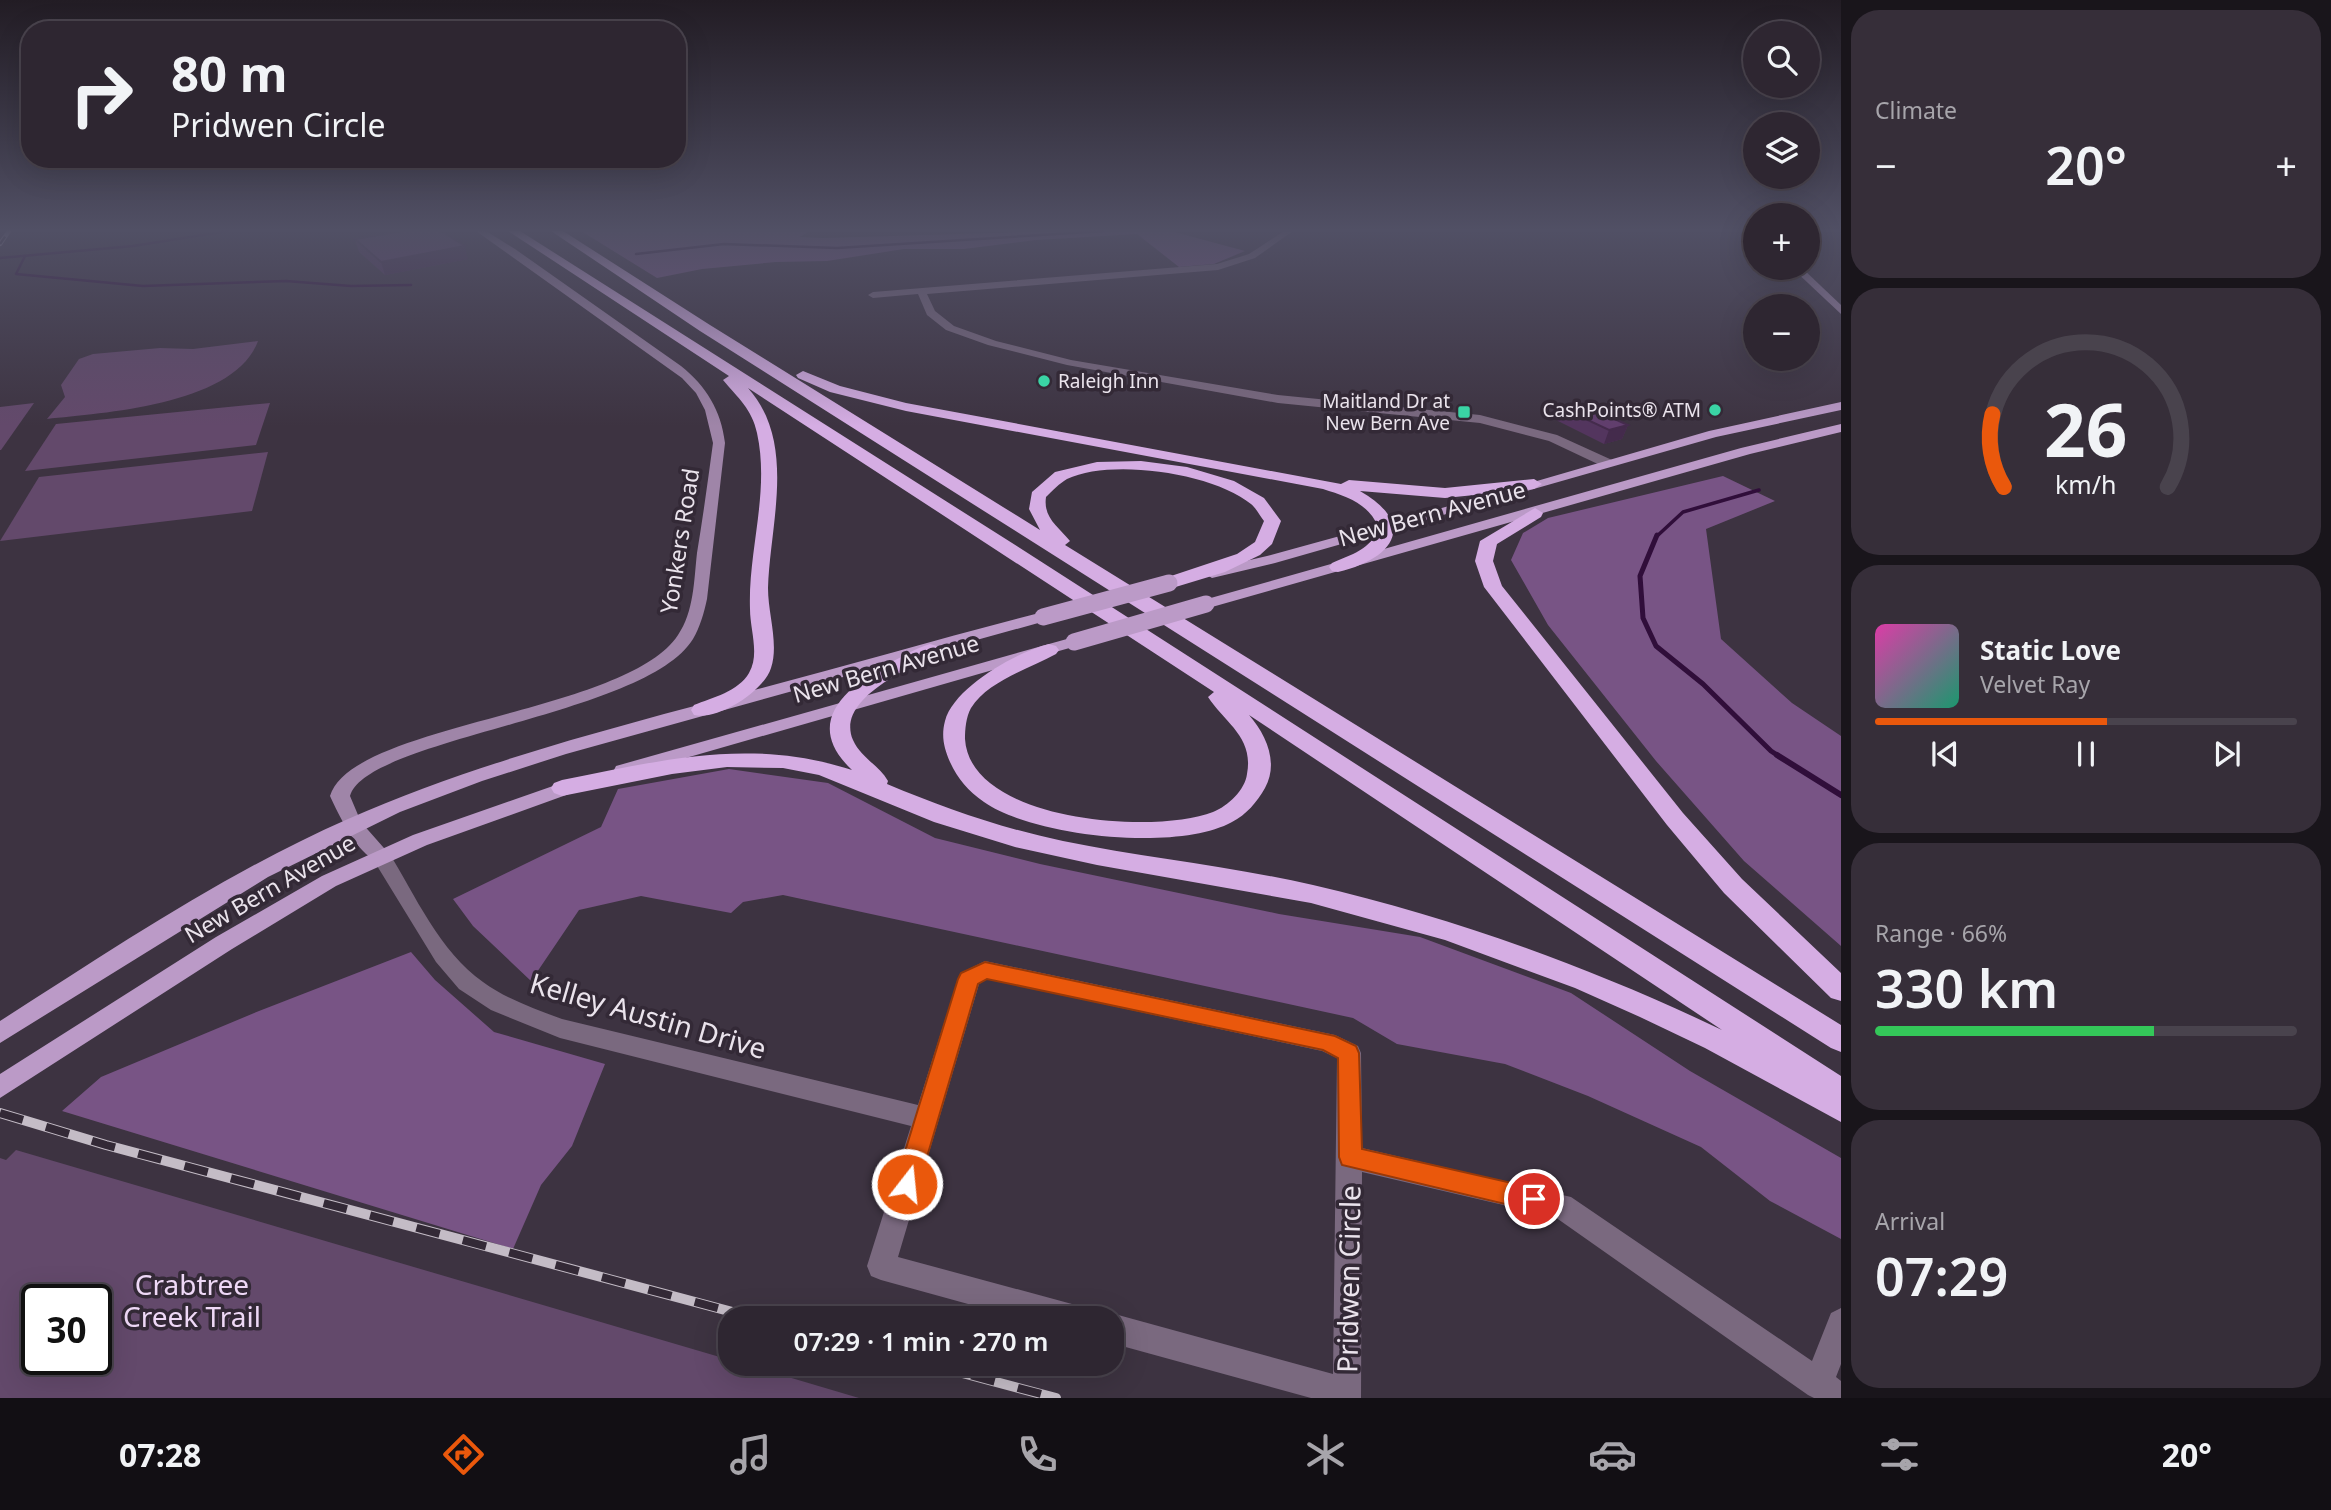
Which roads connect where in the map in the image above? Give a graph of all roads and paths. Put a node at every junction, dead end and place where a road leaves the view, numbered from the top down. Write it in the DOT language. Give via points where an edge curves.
graph roads {
  1 [pos="575,296"];
  2 [pos="612,296"];
  3 [pos="657,296"];
  4 [pos="924,296"];
  5 [pos="1826,296"];
  6 [pos="1841,311"];
  7 [pos="731,344"];
  8 [pos="691,348"];
  9 [pos="1841,406"];
  10 [pos="1841,428"];
  11 [pos="1607,463"];
  12 [pos="1239,468"];
  13 [pos="1534,485"];
  14 [pos="1535,513"];
  15 [pos="1387,527"];
  16 [pos="1338,567"];
  17 [pos="1099,575"];
  18 [pos="1169,583"];
  19 [pos="930,650"];
  20 [pos="1049,650"];
  21 [pos="1184,663"];
  22 [pos="844,708"];
  23 [pos="702,710"];
  24 [pos="562,788"];
  25 [pos="899,798"];
  26 [pos="353,825"];
  27 [pos="381,856"];
  28 [pos="1841,990"];
  29 [pos="9,1027"];
  30 [pos="1841,1040"];
  31 [pos="0,1087"];
  32 [pos="1841,1092"];
  33 [pos="1841,1109"];
  34 [pos="927,1119"];
  35 [pos="1350,1157"];
  36 [pos="1028,1306"];
  37 [pos="1841,1323"];
  38 [pos="1124,1332"];
  39 [pos="1830,1391"];
  1 -- 26 [label="street, Yonkers Road" via="683,373 710,405 719,443 695,617 685,639 670,655 624,681 362,768 346,782 340,796"];
  2 -- 8 [label="highway"];
  3 -- 7 [label="highway"];
  4 -- 11 [label="street" via="936,318 961,332 1079,365 1286,400 1494,421 1553,438"];
  5 -- 6 [label="street"];
  7 -- 12 [label="highway" via="820,383 885,402"];
  7 -- 17 [label="highway"];
  8 -- 21 [label="highway"];
  8 -- 23 [label="highway" via="752,401 761,416 769,452 759,607 760,673 748,686"];
  9 -- 11 [label="main road, New Bern Avenue" via="1743,426"];
  10 -- 14 [label="main road, New Bern Avenue"];
  11 -- 13 [label="main road, New Bern Avenue"];
  12 -- 13 [label="highway" via="1416,493"];
  12 -- 15 [label="highway" via="1352,493 1378,510"];
  13 -- 15 [label="main road, New Bern Avenue"];
  14 -- 16 [label="main road, New Bern Avenue"];
  14 -- 28 [label="highway" via="1489,541 1484,561 1493,587 1675,819 1733,886"];
  15 -- 16 [label="highway" via="1376,548"];
  15 -- 18 [label="main road, New Bern Avenue"];
  16 -- 20 [label="main road, New Bern Avenue, bridge"];
  17 -- 18 [label="highway" via="1054,535 1038,513 1038,495 1056,478 1103,466 1166,469 1224,482 1250,493 1263,505 1271,528 1264,543 1240,558"];
  17 -- 30 [label="highway"];
  18 -- 19 [label="main road, New Bern Avenue, bridge"];
  19 -- 22 [label="highway" via="866,684"];
  19 -- 23 [label="main road, New Bern Avenue"];
  20 -- 21 [label="highway" via="972,695 963,705 953,728 956,755 972,779 1000,801 1036,815 1110,830 1167,831 1222,818 1241,804 1258,778 1258,753 1248,728"];
  20 -- 22 [label="main road, New Bern Avenue"];
  21 -- 32 [label="highway"];
  22 -- 24 [label="main road, New Bern Avenue"];
  22 -- 25 [label="highway" via="840,728 848,756"];
  23 -- 26 [label="main road, New Bern Avenue" via="505,766"];
  24 -- 25 [label="highway" via="702,762 765,760 833,771"];
  24 -- 27 [label="main road, New Bern Avenue"];
  25 -- 33 [label="highway" via="942,816 1042,845 1311,894 1484,941 1589,980 1697,1028"];
  26 -- 27 [label="street, Yonkers Road"];
  26 -- 29 [label="main road, New Bern Avenue" via="178,920"];
  27 -- 31 [label="main road, New Bern Avenue" via="283,907"];
  27 -- 34 [label="street, Kelley Austin Drive" via="440,950 468,983 513,1010 560,1028"];
  34 -- 35 [label="street, Pridwen Circle" via="969,979 985,970 1327,1042 1349,1053"];
  34 -- 36 [label="street, Pridwen Circle" via="881,1266"];
  35 -- 38 [label="street, Pridwen Circle" via="1348,1393"];
  35 -- 39 [label="street" via="1561,1206"];
  37 -- 39 [label="street"];
}
